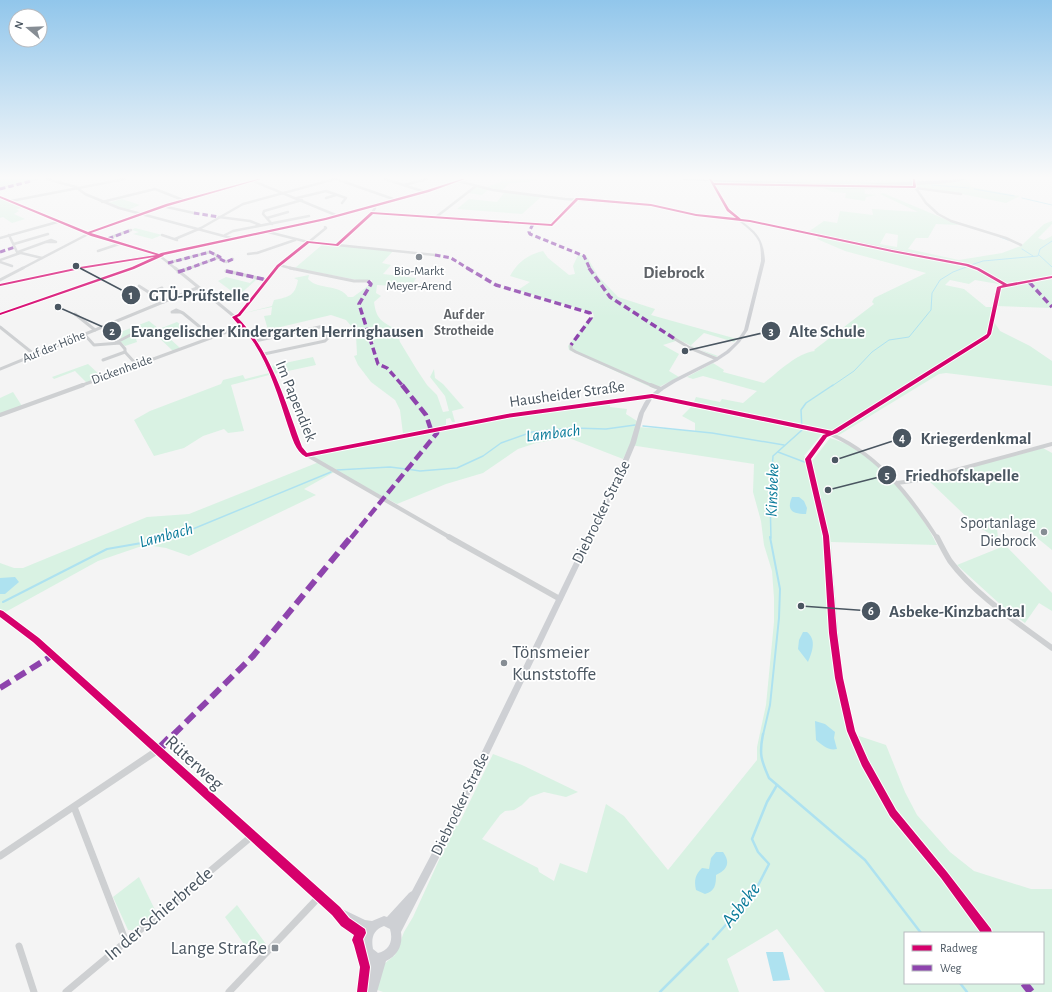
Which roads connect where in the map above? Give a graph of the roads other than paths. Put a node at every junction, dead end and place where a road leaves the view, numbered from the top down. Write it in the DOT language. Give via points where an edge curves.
graph roads {
  1 [pos="46,225"];
  2 [pos="71,225"];
  3 [pos="109,225"];
  4 [pos="184,225"];
  5 [pos="205,225"];
  6 [pos="260,225"];
  7 [pos="297,225"];
  8 [pos="359,225"];
  9 [pos="746,225"];
  10 [pos="767,225"];
  11 [pos="963,225"];
  12 [pos="326,227"];
  13 [pos="199,229"];
  14 [pos="131,230"];
  15 [pos="268,232"];
  16 [pos="88,233"];
  17 [pos="48,234"];
  18 [pos="162,235"];
  19 [pos="225,235"];
  20 [pos="9,236"];
  21 [pos="0,238"];
  22 [pos="235,238"];
  23 [pos="106,239"];
  24 [pos="295,240"];
  25 [pos="46,242"];
  26 [pos="308,242"];
  27 [pos="14,244"];
  28 [pos="122,244"];
  29 [pos="337,245"];
  30 [pos="1021,245"];
  31 [pos="206,248"];
  32 [pos="98,251"];
  33 [pos="210,252"];
  34 [pos="19,253"];
  35 [pos="256,253"];
  36 [pos="158,255"];
  37 [pos="435,255"];
  38 [pos="42,258"];
  39 [pos="220,259"];
  40 [pos="233,260"];
  41 [pos="0,261"];
  42 [pos="168,263"];
  43 [pos="279,265"];
  44 [pos="12,266"];
  45 [pos="226,270"];
  46 [pos="178,272"];
  47 [pos="1052,277"];
  48 [pos="0,280"];
  49 [pos="267,280"];
  50 [pos="368,282"];
  51 [pos="0,285"];
  52 [pos="1006,285"];
  53 [pos="139,286"];
  54 [pos="162,288"];
  55 [pos="197,288"];
  56 [pos="149,293"];
  57 [pos="996,294"];
  58 [pos="164,302"];
  59 [pos="180,312"];
  60 [pos="0,314"];
  61 [pos="75,314"];
  62 [pos="234,317"];
  63 [pos="243,326"];
  64 [pos="0,327"];
  65 [pos="95,330"];
  66 [pos="140,330"];
  67 [pos="84,334"];
  68 [pos="212,337"];
  69 [pos="675,339"];
  70 [pos="255,341"];
  71 [pos="115,343"];
  72 [pos="571,345"];
  73 [pos="125,352"];
  74 [pos="35,354"];
  75 [pos="264,354"];
  76 [pos="717,359"];
  77 [pos="103,360"];
  78 [pos="136,364"];
  79 [pos="0,369"];
  80 [pos="661,389"];
  81 [pos="652,396"];
  82 [pos="0,415"];
  83 [pos="1052,444"];
  84 [pos="306,455"];
  85 [pos="897,483"];
  86 [pos="560,599"];
  87 [pos="0,613"];
  88 [pos="1052,648"];
  89 [pos="158,750"];
  90 [pos="74,807"];
  91 [pos="252,836"];
  92 [pos="0,856"];
  93 [pos="419,887"];
  94 [pos="319,897"];
  95 [pos="336,911"];
  96 [pos="389,922"];
  97 [pos="373,926"];
  98 [pos="397,930"];
  99 [pos="366,938"];
  100 [pos="126,942"];
  101 [pos="19,946"];
  102 [pos="378,957"];
  103 [pos="34,992"];
  104 [pos="66,992"];
  105 [pos="229,992"];
  106 [pos="367,992"];
  107 [pos="372,992"];
  1 -- 20 [label="street"];
  2 -- 16 [label="street, Im Papendiek"];
  3 -- 16 [label="street"];
  4 -- 13 [label="street"];
  5 -- 13 [label="street"];
  6 -- 19 [label="street"];
  7 -- 15 [label="main road"];
  8 -- 29 [label="street"];
  9 -- 76 [label="main road, Diebrocker Straße" via="756,234 763,261 746,330 732,347"];
  10 -- 52 [label="street" via="967,264"];
  11 -- 30 [label="street"];
  12 -- 26 [label="street"];
  13 -- 18 [label="street" via="177,240"];
  13 -- 19 [label="street"];
  14 -- 23 [label="street"];
  15 -- 22 [label="main road"];
  15 -- 24 [label="street"];
  16 -- 23 [label="street, Im Papendiek"];
  16 -- 38 [label="street"];
  17 -- 27 [label="street"];
  19 -- 22 [label="street"];
  20 -- 21 [label="street"];
  20 -- 27 [label="street"];
  22 -- 36 [label="main road"];
  23 -- 28 [label="street, Im Papendiek"];
  24 -- 26 [label="street"];
  24 -- 35 [label="street"];
  25 -- 34 [label="street"];
  26 -- 29 [label="street"];
  26 -- 43 [label="street"];
  27 -- 34 [label="street"];
  28 -- 32 [label="street"];
  28 -- 36 [label="street, Im Papendiek"];
  29 -- 37 [label="street"];
  31 -- 33 [label="street"];
  33 -- 39 [label="street"];
  33 -- 42 [label="street"];
  34 -- 38 [label="street"];
  34 -- 41 [label="street"];
  36 -- 42 [label="street, Im Papendiek"];
  36 -- 51 [label="main road"];
  36 -- 60 [label="street" via="124,271"];
  38 -- 48 [label="street"];
  39 -- 40 [label="street" via="226,262"];
  39 -- 46 [label="street"];
  41 -- 44 [label="street"];
  42 -- 46 [label="street, Im Papendiek"];
  43 -- 49 [label="street"];
  43 -- 50 [label="street"];
  45 -- 49 [label="street"];
  46 -- 55 [label="street, Im Papendiek"];
  47 -- 52 [label="street"];
  49 -- 62 [label="street" via="239,315"];
  52 -- 57 [label="street" via="999,287"];
  53 -- 56 [label="street"];
  54 -- 56 [label="street"];
  55 -- 58 [label="street, Auf der Höhe"];
  55 -- 62 [label="street, Im Papendiek"];
  56 -- 58 [label="street"];
  58 -- 65 [label="street, Auf der Höhe"];
  59 -- 68 [label="street"];
  61 -- 65 [label="street"];
  62 -- 63 [label="street, Im Papendiek"];
  63 -- 68 [label="street, Dickenheide"];
  63 -- 70 [label="street, Im Papendiek"];
  64 -- 74 [label="street"];
  65 -- 67 [label="street, Auf der Höhe"];
  66 -- 71 [label="street"];
  67 -- 71 [label="street" via="94,345"];
  67 -- 74 [label="street, Auf der Höhe"];
  68 -- 78 [label="street, Dickenheide"];
  69 -- 76 [label="street"];
  70 -- 75 [label="street, Im Papendiek"];
  70 -- 75 [label="street" via="323,326 328,338 325,341"];
  71 -- 73 [label="street" via="120,343"];
  72 -- 80 [label="street" via="571,349 576,352"];
  73 -- 77 [label="street"];
  73 -- 78 [label="street"];
  74 -- 79 [label="street, Auf der Höhe"];
  75 -- 84 [label="street, Im Papendiek" via="299,448"];
  76 -- 80 [label="main road, Diebrocker Straße"];
  78 -- 82 [label="street, Dickenheide"];
  80 -- 81 [label="main road, Diebrocker Straße"];
  81 -- 84 [label="street, Hausheider Straße" via="507,416"];
  81 -- 85 [label="street, Hausheider Straße" via="831,434 849,443"];
  81 -- 86 [label="main road, Diebrocker Straße" via="644,410 628,455"];
  83 -- 85 [label="street" via="919,480"];
  84 -- 86 [label="street, Im Papendiek"];
  85 -- 88 [label="street, Hausheider Straße" via="929,524 952,563 1000,609"];
  86 -- 93 [label="main road, Diebrocker Straße"];
  87 -- 89 [label="main road, Rüterweg" via="36,640"];
  89 -- 90 [label="street"];
  89 -- 91 [label="main road, Rüterweg"];
  90 -- 92 [label="street"];
  90 -- 100 [label="street"];
  91 -- 94 [label="main road, Rüterweg"];
  91 -- 100 [label="street, In der Schierbrede"];
  93 -- 96 [label="main road, Diebrocker Straße"];
  93 -- 98 [label="main road, Diebrocker Straße"];
  94 -- 95 [label="main road, Rüterweg"];
  94 -- 105 [label="street"];
  95 -- 97 [label="main road, Rüterweg" via="364,925"];
  95 -- 99 [label="main road, Rüterweg" via="345,922"];
  96 -- 97 [label="main road" via="384,920"];
  96 -- 98 [label="main road"];
  97 -- 99 [label="main road"];
  98 -- 102 [label="main road" via="393,950"];
  99 -- 102 [label="main road" via="369,952"];
  100 -- 104 [label="street, In der Schierbrede"];
  101 -- 103 [label="street"];
  102 -- 106 [label="main road"];
  102 -- 107 [label="main road"];
}
